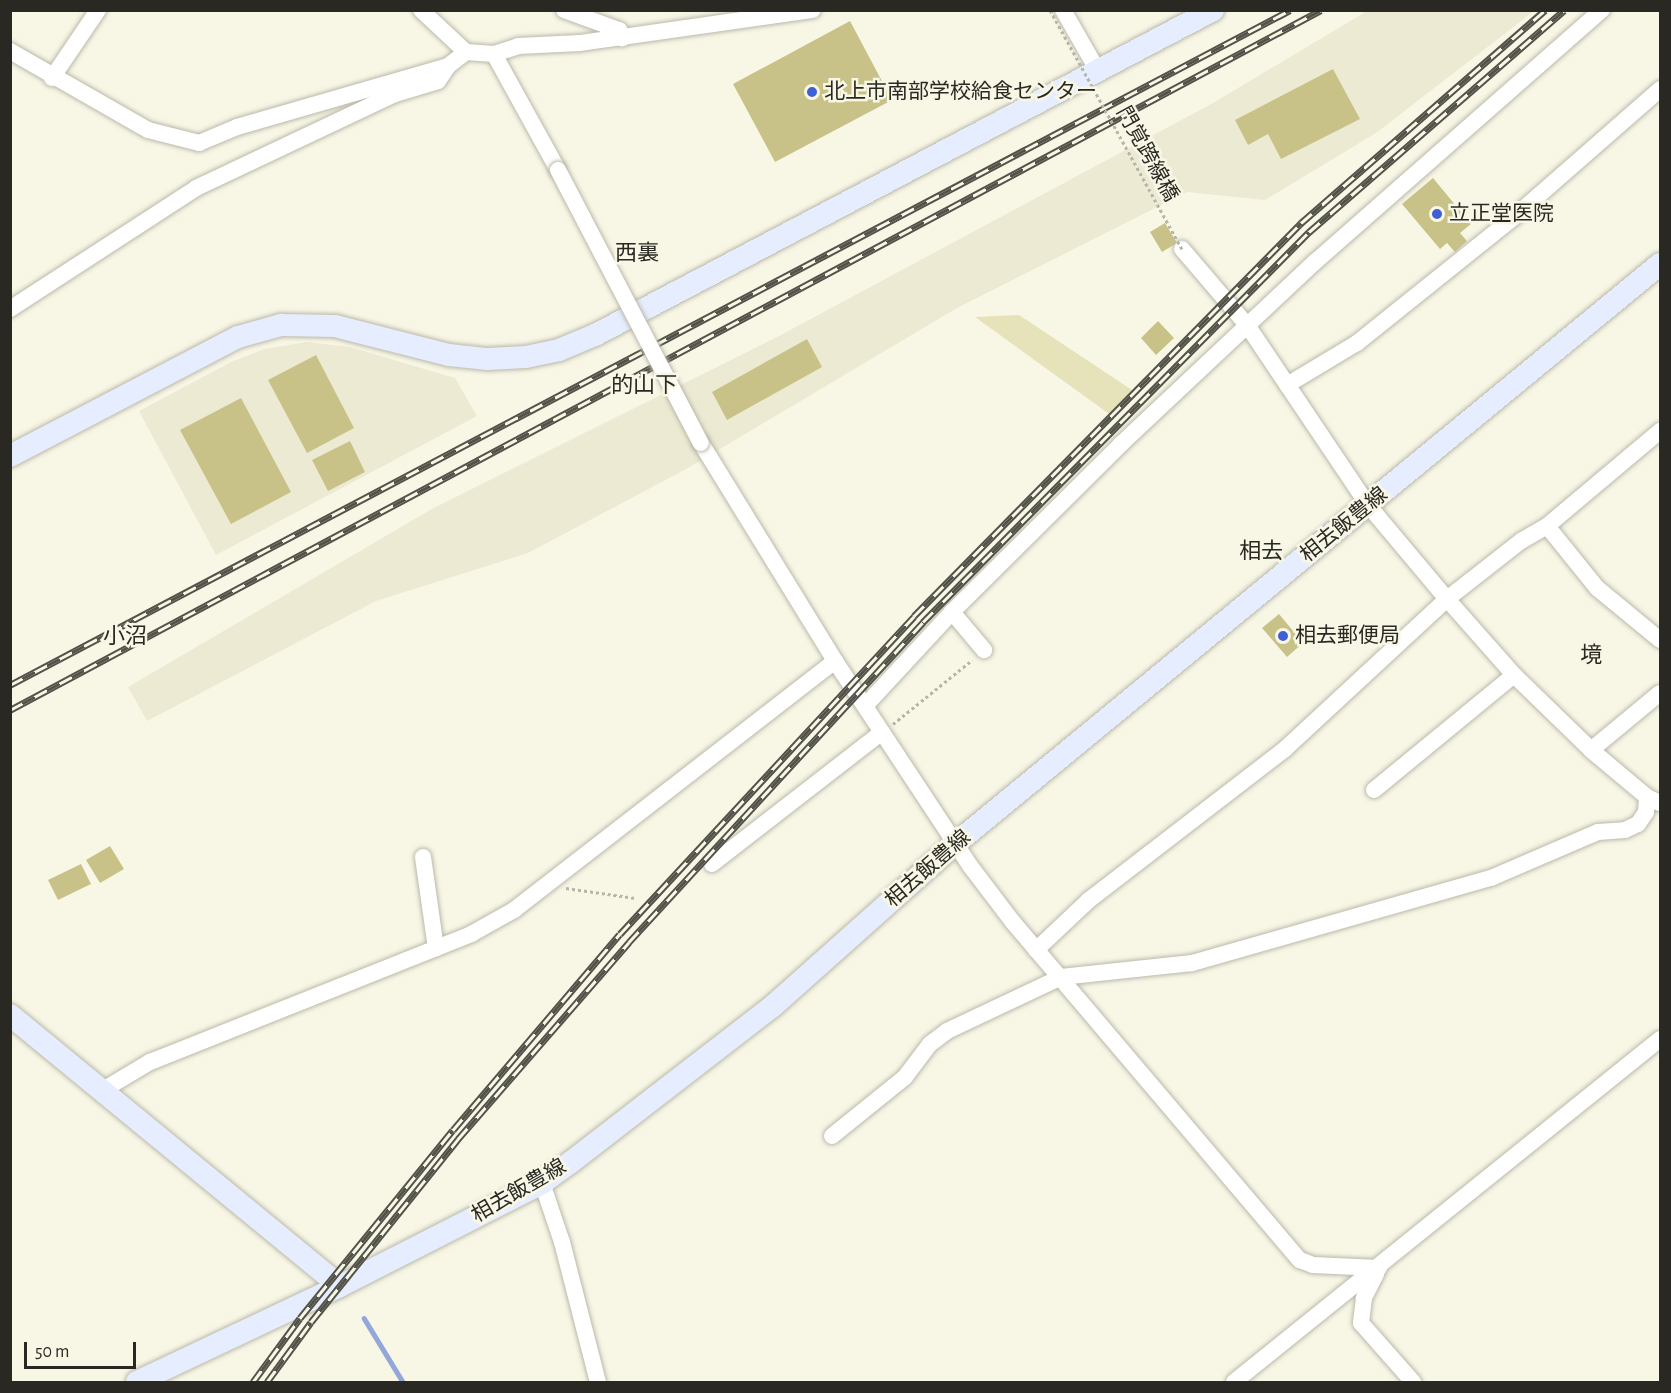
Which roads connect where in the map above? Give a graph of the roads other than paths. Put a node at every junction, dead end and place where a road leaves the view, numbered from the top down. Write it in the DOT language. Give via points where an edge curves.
graph roads {
  1 [pos="98,10"];
  2 [pos="421,10"];
  3 [pos="564,10"];
  4 [pos="813,10"];
  5 [pos="1063,10"];
  6 [pos="1214,10"];
  7 [pos="1602,10"];
  8 [pos="622,38"];
  9 [pos="466,52"];
  10 [pos="494,54"];
  11 [pos="13,57"];
  12 [pos="448,66"];
  13 [pos="1098,71"];
  14 [pos="52,78"];
  15 [pos="1660,89"];
  16 [pos="1182,249"];
  17 [pos="1660,264"];
  18 [pos="10,309"];
  19 [pos="1247,325"];
  20 [pos="1287,385"];
  21 [pos="1660,431"];
  22 [pos="10,456"];
  23 [pos="1368,505"];
  24 [pos="1547,526"];
  25 [pos="1447,599"];
  26 [pos="952,612"];
  27 [pos="1660,640"];
  28 [pos="984,650"];
  29 [pos="836,661"];
  30 [pos="1514,675"];
  31 [pos="1660,693"];
  32 [pos="865,706"];
  33 [pos="882,732"];
  34 [pos="1591,750"];
  35 [pos="1374,790"];
  36 [pos="1654,800"];
  37 [pos="955,844"];
  38 [pos="423,857"];
  39 [pos="712,864"];
  40 [pos="436,948"];
  41 [pos="1036,950"];
  42 [pos="1061,977"];
  43 [pos="15,1018"];
  44 [pos="1660,1039"];
  45 [pos="103,1090"];
  46 [pos="832,1136"];
  47 [pos="542,1184"];
  48 [pos="1379,1268"];
  49 [pos="340,1286"];
  50 [pos="137,1383"];
  51 [pos="598,1383"];
  52 [pos="1234,1383"];
  53 [pos="1413,1383"];
  1 -- 14 [label="street"];
  2 -- 9 [label="street"];
  3 -- 8 [label="street" via="619,30"];
  4 -- 8 [label="street"];
  5 -- 13 [label="street"];
  6 -- 13 [label="main road"];
  7 -- 19 [label="street" via="1426,162"];
  8 -- 10 [label="street" via="518,46"];
  9 -- 10 [label="street"];
  9 -- 12 [label="street"];
  10 -- 29 [label="street, bridge" via="701,442"];
  11 -- 14 [label="street"];
  12 -- 14 [label="street" via="237,127 199,143 148,130"];
  12 -- 18 [label="street" via="438,81 395,94 196,188"];
  13 -- 22 [label="main road" via="597,334 559,350 488,360 449,355 335,326 281,325 238,337"];
  15 -- 20 [label="street" via="1514,217 1357,343"];
  16 -- 19 [label="street"];
  17 -- 23 [label="main road, 相去飯豊線"];
  19 -- 20 [label="street"];
  19 -- 26 [label="street"];
  20 -- 23 [label="street"];
  21 -- 24 [label="street"];
  23 -- 25 [label="street"];
  23 -- 37 [label="main road, 相去飯豊線"];
  24 -- 25 [label="street" via="1521,541"];
  24 -- 27 [label="street" via="1597,588"];
  25 -- 30 [label="street"];
  25 -- 41 [label="street" via="1285,749 1089,900"];
  26 -- 28 [label="street"];
  26 -- 32 [label="street"];
  29 -- 32 [label="street"];
  29 -- 40 [label="street" via="550,886 471,934"];
  30 -- 34 [label="street"];
  30 -- 35 [label="street"];
  31 -- 34 [label="street"];
  32 -- 33 [label="street"];
  33 -- 37 [label="street"];
  33 -- 39 [label="street"];
  34 -- 36 [label="street"];
  36 -- 42 [label="street" via="1638,824 1625,830 1599,832 1468,885 1192,963"];
  37 -- 41 [label="street"];
  37 -- 47 [label="main road, 相去飯豊線" via="772,1006"];
  38 -- 40 [label="street"];
  40 -- 45 [label="street" via="150,1062"];
  41 -- 42 [label="street"];
  42 -- 46 [label="street" via="947,1031 930,1044 904,1077"];
  42 -- 48 [label="street" via="1300,1260 1324,1266"];
  43 -- 45 [label="main road"];
  44 -- 48 [label="street"];
  45 -- 49 [label="main road"];
  47 -- 49 [label="main road, 相去飯豊線"];
  47 -- 51 [label="street" via="562,1242"];
  48 -- 52 [label="street"];
  48 -- 53 [label="street" via="1364,1298 1361,1323"];
  49 -- 50 [label="main road, 相去飯豊線"];
}
